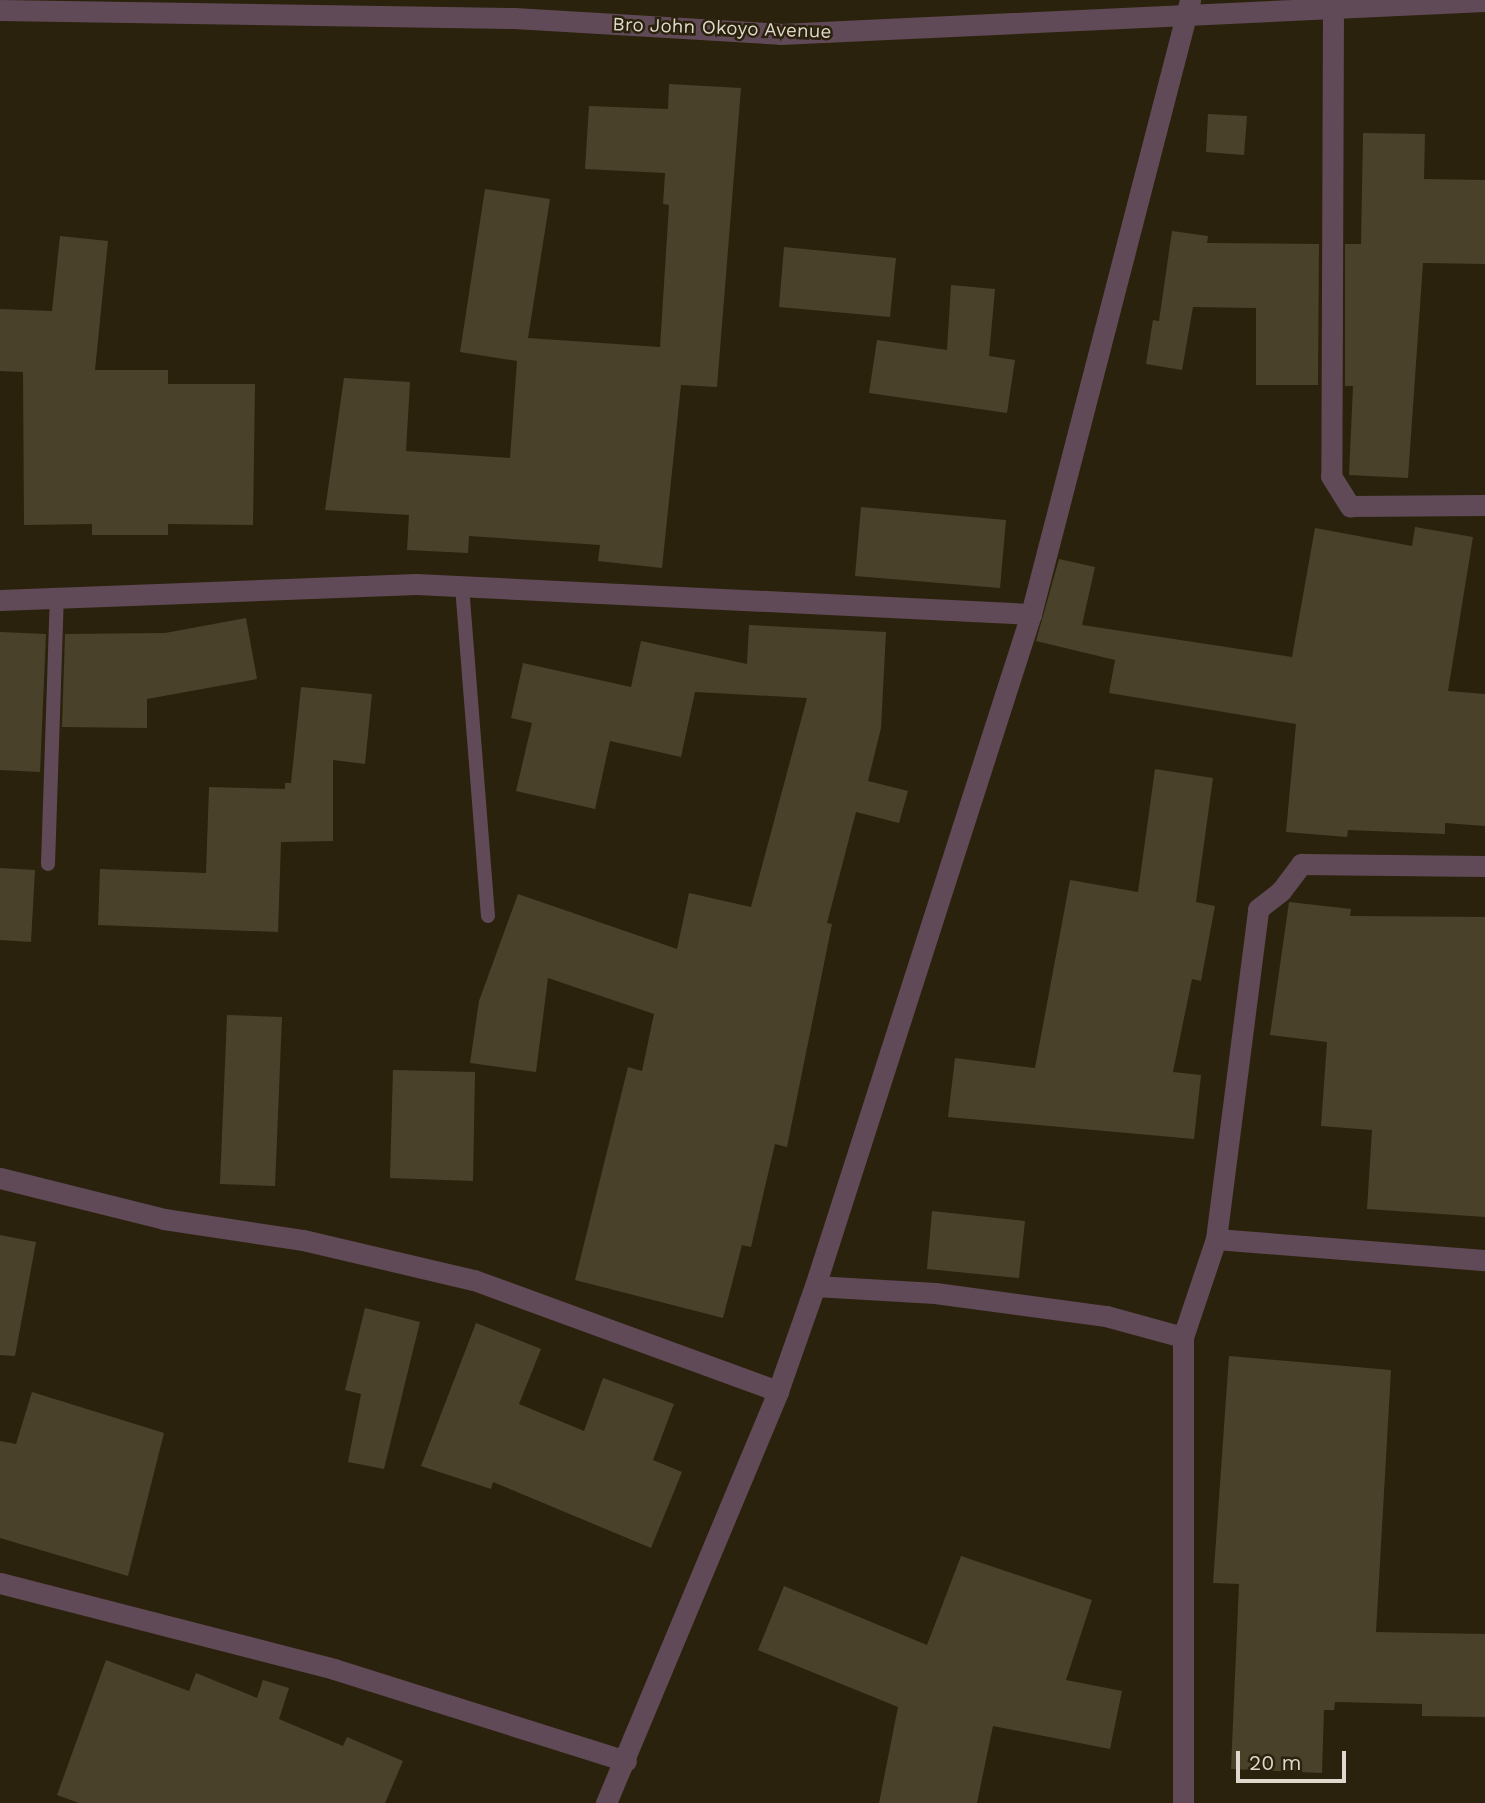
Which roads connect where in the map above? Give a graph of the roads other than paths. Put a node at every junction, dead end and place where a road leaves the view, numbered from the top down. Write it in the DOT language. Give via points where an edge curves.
graph roads {
  1 [pos="1485,1"];
  2 [pos="1333,6"];
  3 [pos="1188,8"];
  4 [pos="0,10"];
  5 [pos="1485,505"];
  6 [pos="462,586"];
  7 [pos="57,599"];
  8 [pos="0,600"];
  9 [pos="1031,614"];
  10 [pos="48,864"];
  11 [pos="1485,866"];
  12 [pos="488,916"];
  13 [pos="0,1178"];
  14 [pos="1216,1239"];
  15 [pos="1485,1261"];
  16 [pos="815,1286"];
  17 [pos="1184,1337"];
  18 [pos="778,1391"];
  19 [pos="0,1583"];
  20 [pos="626,1761"];
  21 [pos="606,1803"];
  22 [pos="1183,1803"];
  1 -- 2 [label="street, Bro John Okoyo Avenue"];
  2 -- 3 [label="street, Bro John Okoyo Avenue"];
  2 -- 5 [label="street" via="1331,476 1350,506"];
  3 -- 4 [label="street, Bro John Okoyo Avenue" via="780,34 514,18"];
  3 -- 9 [label="street"];
  6 -- 7 [label="street" via="267,587"];
  6 -- 9 [label="street"];
  6 -- 12 [label="lane"];
  7 -- 8 [label="street"];
  7 -- 10 [label="lane"];
  9 -- 16 [label="street"];
  11 -- 14 [label="street" via="1301,864 1281,891 1258,909"];
  13 -- 18 [label="street" via="164,1219 303,1240 474,1280"];
  14 -- 15 [label="street"];
  14 -- 17 [label="street"];
  16 -- 17 [label="street" via="935,1293 1106,1316"];
  16 -- 18 [label="street"];
  17 -- 22 [label="street"];
  18 -- 20 [label="street"];
  19 -- 20 [label="street" via="334,1669"];
  20 -- 21 [label="street"];
}
